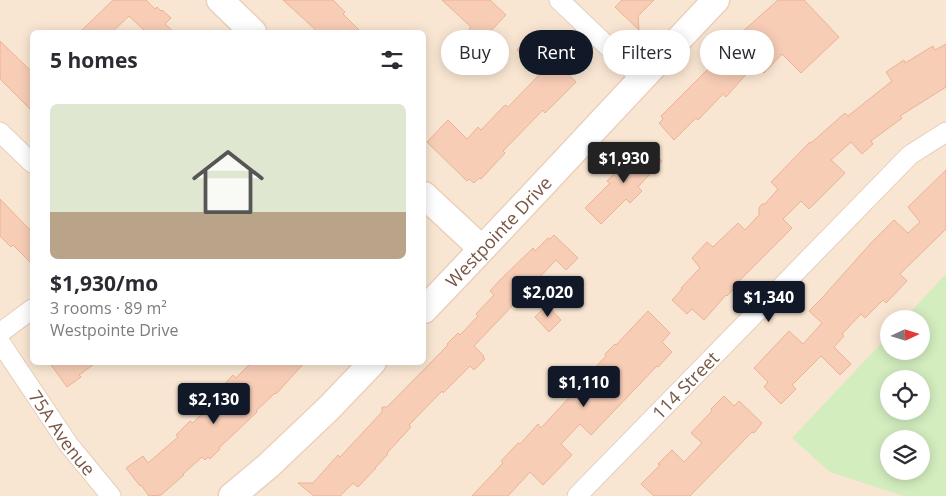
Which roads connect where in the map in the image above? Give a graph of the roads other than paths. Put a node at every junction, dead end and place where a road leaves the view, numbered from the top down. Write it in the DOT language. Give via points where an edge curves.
graph roads {
  1 [pos="220,0"];
  2 [pos="559,0"];
  3 [pos="716,0"];
  4 [pos="251,30"];
  5 [pos="641,78"];
  6 [pos="0,132"];
  7 [pos="946,132"];
  8 [pos="30,161"];
  9 [pos="426,197"];
  10 [pos="482,249"];
  11 [pos="426,308"];
  12 [pos="30,311"];
  13 [pos="0,332"];
  14 [pos="0,342"];
  15 [pos="370,365"];
  16 [pos="111,496"];
  17 [pos="232,496"];
  18 [pos="577,496"];
  1 -- 4 [label="street"];
  2 -- 5 [label="street"];
  3 -- 5 [label="street, Westpointe Drive"];
  5 -- 10 [label="street, Westpointe Drive"];
  6 -- 8 [label="street"];
  7 -- 18 [label="street, 114 Street" via="910,155"];
  9 -- 10 [label="street"];
  10 -- 11 [label="street, Westpointe Drive"];
  12 -- 13 [label="street"];
  14 -- 16 [label="street, 75A Avenue" via="69,445"];
  15 -- 17 [label="street" via="268,466"];
}
